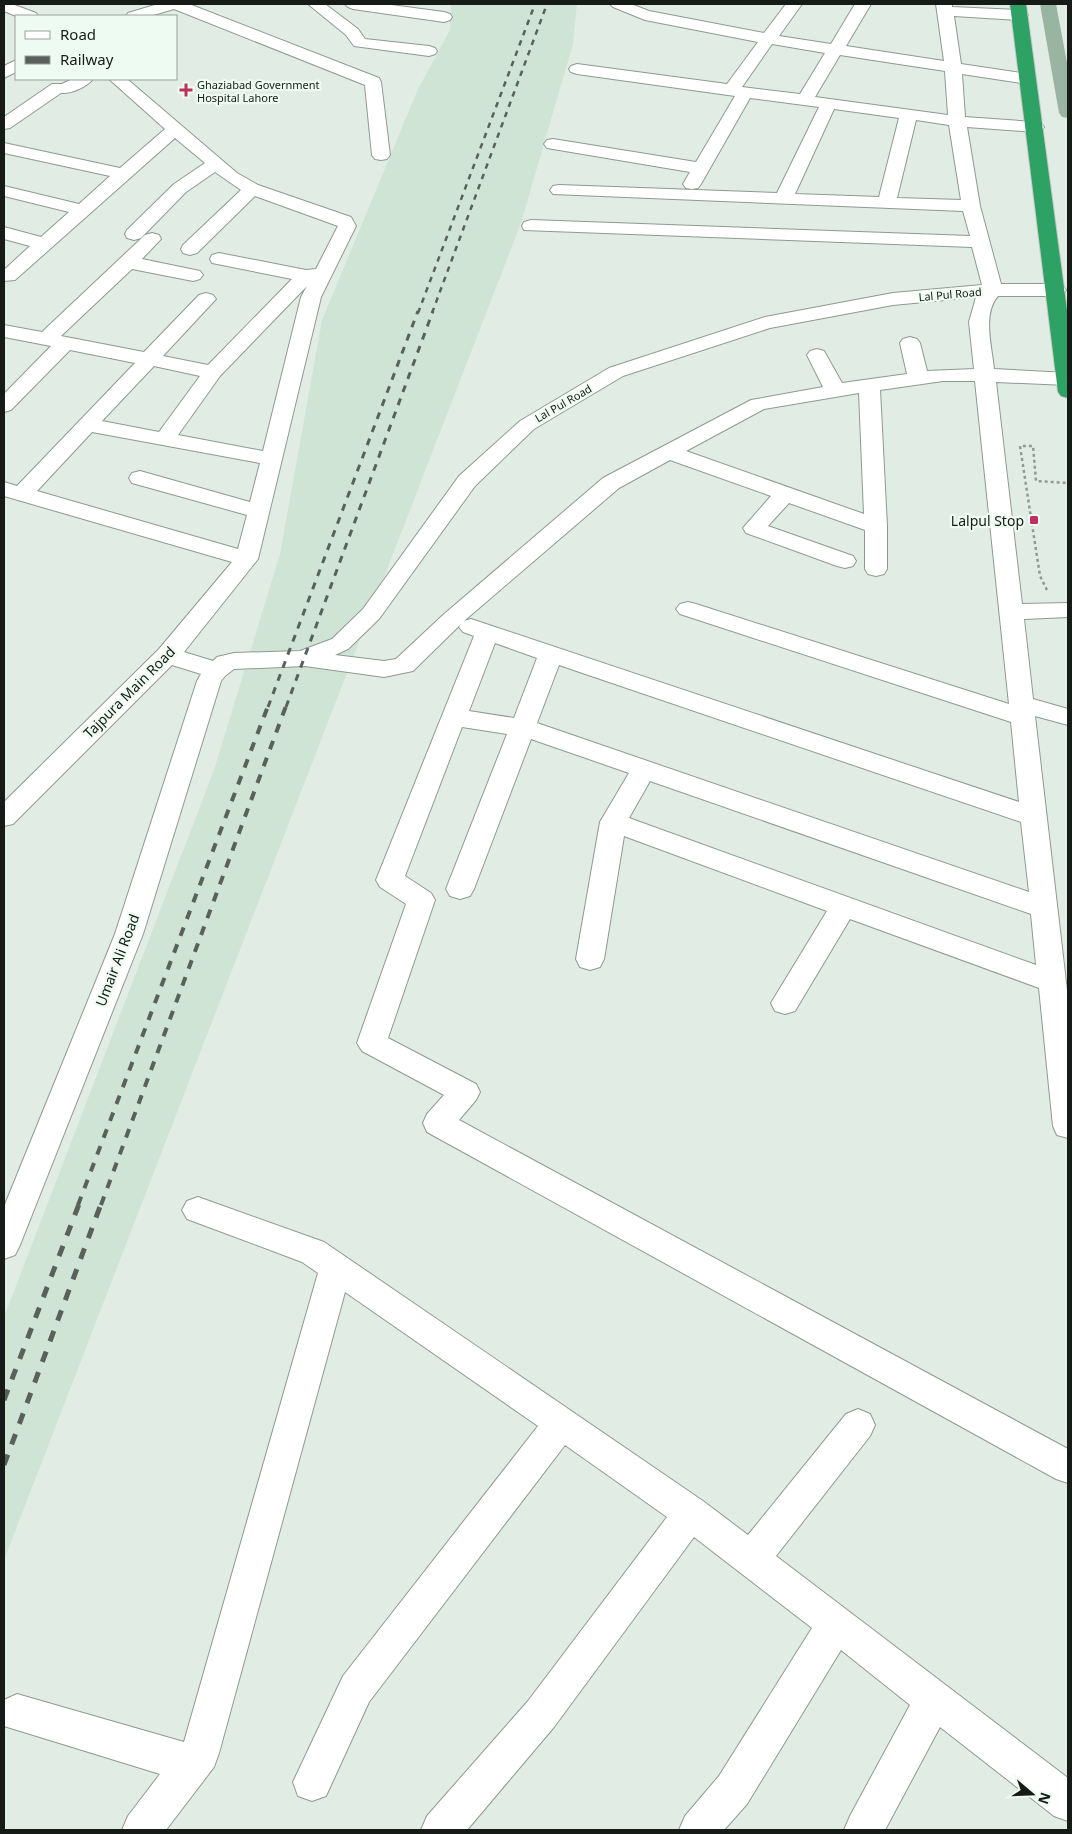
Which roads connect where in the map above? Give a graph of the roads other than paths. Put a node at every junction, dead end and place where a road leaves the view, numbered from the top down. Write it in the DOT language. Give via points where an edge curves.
graph roads {
  1 [pos="175,4"];
  2 [pos="316,4"];
  3 [pos="353,4"];
  4 [pos="618,4"];
  5 [pos="794,4"];
  6 [pos="863,4"];
  7 [pos="4,6"];
  8 [pos="944,7"];
  9 [pos="1019,9"];
  10 [pos="691,10"];
  11 [pos="27,15"];
  12 [pos="137,15"];
  13 [pos="444,17"];
  14 [pos="679,22"];
  15 [pos="768,38"];
  16 [pos="836,48"];
  17 [pos="429,51"];
  18 [pos="15,66"];
  19 [pos="953,68"];
  20 [pos="577,69"];
  21 [pos="4,73"];
  22 [pos="1028,79"];
  23 [pos="83,80"];
  24 [pos="118,80"];
  25 [pos="738,91"];
  26 [pos="805,100"];
  27 [pos="829,103"];
  28 [pos="909,114"];
  29 [pos="957,121"];
  30 [pos="4,124"];
  31 [pos="1034,127"];
  32 [pos="175,129"];
  33 [pos="553,144"];
  34 [pos="6,148"];
  35 [pos="382,155"];
  36 [pos="214,165"];
  37 [pos="701,168"];
  38 [pos="124,174"];
  39 [pos="620,175"];
  40 [pos="252,189"];
  41 [pos="559,190"];
  42 [pos="4,191"];
  43 [pos="685,195"];
  44 [pos="783,199"];
  45 [pos="886,203"];
  46 [pos="971,206"];
  47 [pos="83,210"];
  48 [pos="531,226"];
  49 [pos="4,233"];
  50 [pos="46,242"];
  51 [pos="979,242"];
  52 [pos="190,249"];
  53 [pos="219,259"];
  54 [pos="127,262"];
  55 [pos="193,275"];
  56 [pos="314,275"];
  57 [pos="8,276"];
  58 [pos="993,290"];
  59 [pos="1056,290"];
  60 [pos="206,299"];
  61 [pos="4,331"];
  62 [pos="55,341"];
  63 [pos="910,343"];
  64 [pos="817,354"];
  65 [pos="150,359"];
  66 [pos="213,372"];
  67 [pos="984,375"];
  68 [pos="918,378"];
  69 [pos="869,385"];
  70 [pos="1067,386"];
  71 [pos="836,391"];
  72 [pos="4,406"];
  73 [pos="88,425"];
  74 [pos="165,439"];
  75 [pos="668,452"];
  76 [pos="272,459"];
  77 [pos="140,478"];
  78 [pos="13,492"];
  79 [pos="785,494"];
  80 [pos="258,512"];
  81 [pos="876,526"];
  82 [pos="247,560"];
  83 [pos="845,561"];
  84 [pos="876,569"];
  85 [pos="688,609"];
  86 [pos="1062,610"];
  87 [pos="1012,612"];
  88 [pos="452,620"];
  89 [pos="487,632"];
  90 [pos="551,654"];
  91 [pos="168,655"];
  92 [pos="303,659"];
  93 [pos="216,670"];
  94 [pos="1022,711"];
  95 [pos="455,717"];
  96 [pos="1068,717"];
  97 [pos="523,728"];
  98 [pos="644,769"];
  99 [pos="1033,816"];
  100 [pos="4,817"];
  101 [pos="613,822"];
  102 [pos="460,889"];
  103 [pos="844,906"];
  104 [pos="1044,908"];
  105 [pos="590,958"];
  106 [pos="1052,982"];
  107 [pos="785,1003"];
  108 [pos="1068,1126"];
  109 [pos="11,1210"];
  110 [pos="198,1210"];
  111 [pos="4,1245"];
  112 [pos="336,1268"];
  113 [pos="561,1423"];
  114 [pos="858,1425"];
  115 [pos="1068,1467"];
  116 [pos="691,1513"];
  117 [pos="752,1560"];
  118 [pos="836,1624"];
  119 [pos="934,1699"];
  120 [pos="17,1714"];
  121 [pos="192,1764"];
  122 [pos="312,1782"];
  123 [pos="1068,1802"];
  124 [pos="142,1830"];
  125 [pos="441,1830"];
  126 [pos="698,1830"];
  127 [pos="864,1830"];
  1 -- 12 [label="street"];
  1 -- 35 [label="street" via="373,82"];
  2 -- 17 [label="street" via="352,32 360,43"];
  3 -- 13 [label="street"];
  4 -- 14 [label="street" via="645,15"];
  5 -- 15 [label="street"];
  6 -- 16 [label="street"];
  7 -- 11 [label="street"];
  8 -- 9 [label="street"];
  8 -- 19 [label="street"];
  9 -- 22 [label="highway"];
  10 -- 14 [label="street"];
  14 -- 15 [label="street"];
  15 -- 16 [label="street"];
  15 -- 25 [label="street"];
  16 -- 19 [label="street"];
  16 -- 26 [label="street"];
  18 -- 21 [label="street"];
  19 -- 22 [label="street"];
  19 -- 29 [label="street"];
  20 -- 25 [label="street"];
  22 -- 31 [label="highway"];
  23 -- 30 [label="street" via="64,89 58,88"];
  24 -- 32 [label="street"];
  25 -- 26 [label="street"];
  25 -- 37 [label="street"];
  26 -- 27 [label="street"];
  27 -- 28 [label="street"];
  27 -- 44 [label="street"];
  28 -- 29 [label="street"];
  28 -- 45 [label="street"];
  29 -- 31 [label="street"];
  29 -- 46 [label="street"];
  31 -- 59 [label="highway"];
  32 -- 36 [label="street"];
  32 -- 38 [label="street"];
  33 -- 39 [label="street"];
  34 -- 38 [label="street"];
  36 -- 40 [label="street"];
  36 -- 54 [label="street" via="180,188"];
  37 -- 39 [label="street"];
  37 -- 43 [label="street"];
  38 -- 47 [label="street"];
  39 -- 41 [label="street"];
  39 -- 43 [label="street"];
  40 -- 52 [label="street"];
  40 -- 56 [label="street" via="344,222 347,226"];
  42 -- 47 [label="street"];
  43 -- 44 [label="street"];
  44 -- 45 [label="street"];
  45 -- 46 [label="street"];
  46 -- 51 [label="street"];
  47 -- 50 [label="street"];
  48 -- 51 [label="street"];
  49 -- 50 [label="street"];
  50 -- 57 [label="street"];
  51 -- 58 [label="street"];
  53 -- 56 [label="street"];
  54 -- 55 [label="street"];
  54 -- 62 [label="street"];
  56 -- 66 [label="street"];
  56 -- 76 [label="street"];
  58 -- 59 [label="street, Lal Pul Road"];
  58 -- 67 [label="street" via="984,301 979,322"];
  58 -- 92 [label="street, Lal Pul Road" via="893,299 765,323 616,372 527,425 467,481 372,614 340,644"];
  59 -- 70 [label="highway"];
  60 -- 65 [label="street"];
  61 -- 62 [label="street"];
  62 -- 65 [label="street"];
  62 -- 72 [label="street"];
  63 -- 68 [label="street"];
  64 -- 71 [label="street"];
  65 -- 66 [label="street"];
  65 -- 73 [label="street"];
  66 -- 74 [label="street"];
  67 -- 68 [label="street"];
  67 -- 70 [label="street"];
  67 -- 87 [label="street"];
  68 -- 69 [label="street"];
  69 -- 71 [label="street"];
  69 -- 81 [label="street"];
  71 -- 75 [label="street" via="758,404"];
  73 -- 74 [label="street"];
  73 -- 78 [label="street"];
  74 -- 76 [label="street"];
  75 -- 79 [label="street"];
  75 -- 88 [label="street" via="611,483"];
  76 -- 80 [label="street"];
  77 -- 80 [label="street"];
  78 -- 82 [label="street"];
  79 -- 81 [label="street"];
  79 -- 83 [label="street" via="754,528"];
  80 -- 82 [label="street"];
  81 -- 84 [label="street"];
  82 -- 91 [label="street, Tajpura Main Road"];
  85 -- 94 [label="street"];
  86 -- 87 [label="street"];
  87 -- 94 [label="street"];
  88 -- 89 [label="street"];
  88 -- 92 [label="street" via="404,665 384,669"];
  89 -- 90 [label="street"];
  89 -- 95 [label="street"];
  90 -- 97 [label="street"];
  90 -- 99 [label="street"];
  91 -- 93 [label="street"];
  91 -- 100 [label="street, Tajpura Main Road"];
  92 -- 93 [label="street, Lal Pul Road" via="226,662"];
  93 -- 109 [label="street, Umair Ali Road" via="209,680 129,934"];
  94 -- 96 [label="street"];
  94 -- 99 [label="street"];
  95 -- 97 [label="street"];
  95 -- 115 [label="street" via="390,880 421,900 372,1043 466,1092 438,1124"];
  97 -- 98 [label="street"];
  97 -- 102 [label="street"];
  98 -- 101 [label="street"];
  98 -- 104 [label="street"];
  99 -- 104 [label="street"];
  101 -- 103 [label="street"];
  101 -- 105 [label="street"];
  103 -- 106 [label="street"];
  103 -- 107 [label="street"];
  104 -- 106 [label="street"];
  106 -- 108 [label="street"];
  109 -- 111 [label="street, Umair Ali Road"];
  110 -- 112 [label="street" via="312,1252"];
  112 -- 113 [label="street"];
  112 -- 121 [label="street" via="200,1752"];
  113 -- 116 [label="street"];
  113 -- 122 [label="street" via="356,1689"];
  114 -- 117 [label="street"];
  116 -- 117 [label="street"];
  116 -- 125 [label="street" via="541,1714"];
  117 -- 118 [label="street"];
  118 -- 119 [label="street"];
  118 -- 126 [label="street" via="733,1790"];
  119 -- 123 [label="street"];
  119 -- 127 [label="street"];
  120 -- 121 [label="street"];
  121 -- 124 [label="street"];
}
